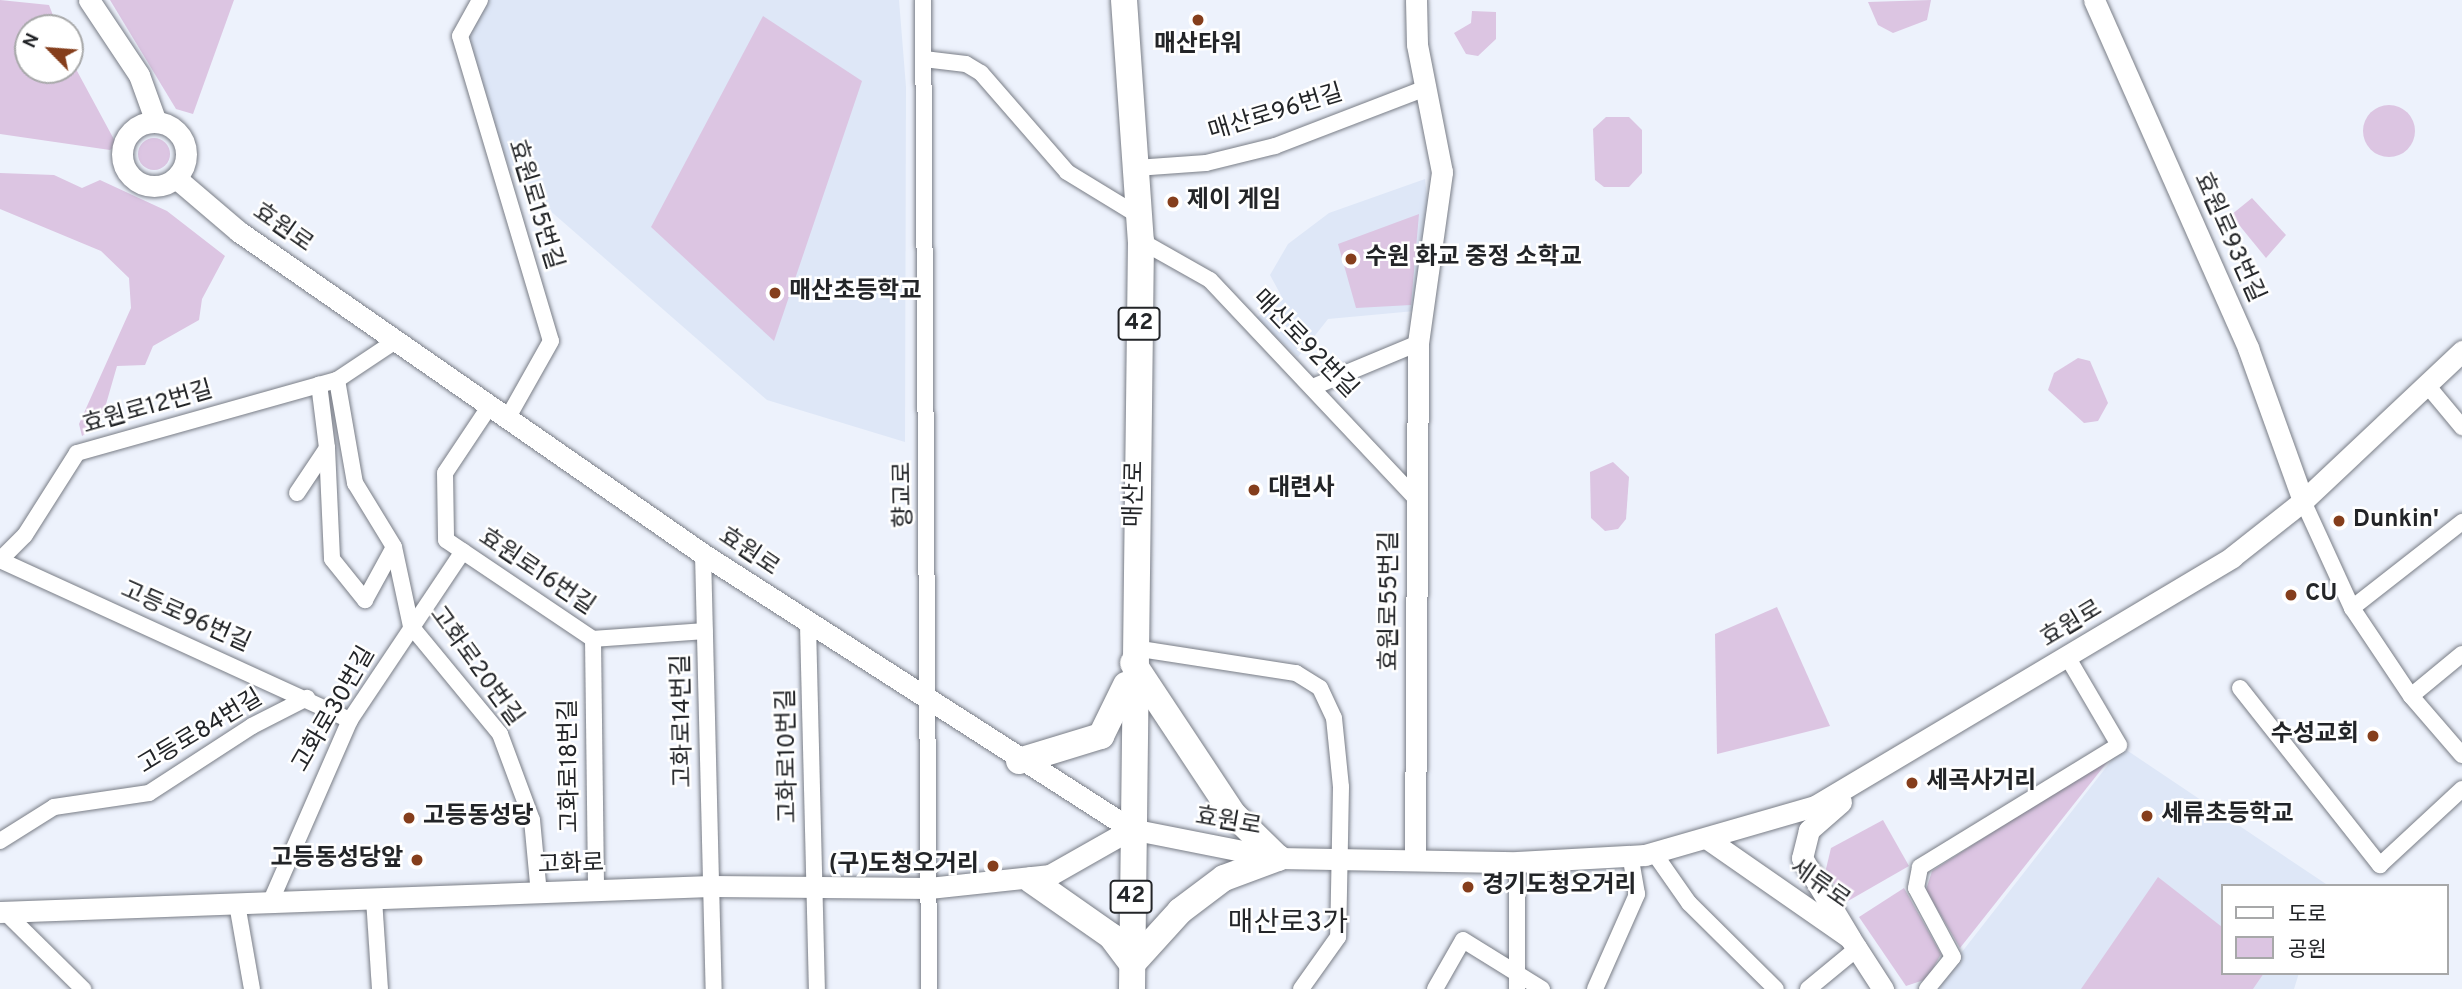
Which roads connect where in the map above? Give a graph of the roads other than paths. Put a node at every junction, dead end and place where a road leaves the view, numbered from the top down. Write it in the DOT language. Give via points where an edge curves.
graph roads {
  1 [pos="89,0"];
  2 [pos="480,0"];
  3 [pos="923,0"];
  4 [pos="1124,0"];
  5 [pos="1416,0"];
  6 [pos="2094,0"];
  7 [pos="924,59"];
  8 [pos="1426,88"];
  9 [pos="156,122"];
  10 [pos="1136,168"];
  11 [pos="176,178"];
  12 [pos="1140,229"];
  13 [pos="397,340"];
  14 [pos="1418,343"];
  15 [pos="2462,351"];
  16 [pos="337,380"];
  17 [pos="319,384"];
  18 [pos="2427,385"];
  19 [pos="1313,387"];
  20 [pos="498,413"];
  21 [pos="2462,427"];
  22 [pos="327,448"];
  23 [pos="297,493"];
  24 [pos="1417,500"];
  25 [pos="2303,501"];
  26 [pos="2462,522"];
  27 [pos="394,547"];
  28 [pos="463,551"];
  29 [pos="703,554"];
  30 [pos="0,560"];
  31 [pos="2352,608"];
  32 [pos="808,625"];
  33 [pos="411,626"];
  34 [pos="705,631"];
  35 [pos="593,639"];
  36 [pos="2462,654"];
  37 [pos="1134,656"];
  38 [pos="2068,658"];
  39 [pos="2240,688"];
  40 [pos="2411,696"];
  41 [pos="307,698"];
  42 [pos="930,705"];
  43 [pos="350,720"];
  44 [pos="2462,755"];
  45 [pos="1019,761"];
  46 [pos="1863,782"];
  47 [pos="2462,789"];
  48 [pos="1131,829"];
  49 [pos="1709,840"];
  50 [pos="0,841"];
  51 [pos="1654,853"];
  52 [pos="1630,856"];
  53 [pos="1278,858"];
  54 [pos="1340,858"];
  55 [pos="1415,860"];
  56 [pos="1517,862"];
  57 [pos="1031,880"];
  58 [pos="711,886"];
  59 [pos="815,887"];
  60 [pos="929,888"];
  61 [pos="596,892"];
  62 [pos="540,894"];
  63 [pos="373,899"];
  64 [pos="270,903"];
  65 [pos="237,904"];
  66 [pos="2,912"];
  67 [pos="1854,943"];
  68 [pos="1517,971"];
  69 [pos="1132,977"];
  70 [pos="83,989"];
  71 [pos="251,989"];
  72 [pos="380,989"];
  73 [pos="714,989"];
  74 [pos="817,989"];
  75 [pos="929,989"];
  76 [pos="1301,989"];
  77 [pos="1435,989"];
  78 [pos="1517,989"];
  79 [pos="1542,989"];
  80 [pos="1595,989"];
  81 [pos="1776,989"];
  82 [pos="1808,989"];
  83 [pos="1883,989"];
  84 [pos="1927,989"];
  1 -- 9 [label="street" via="139,75"];
  2 -- 20 [label="street, 효원로15번길" via="460,36 551,341"];
  3 -- 7 [label="street, 향교로"];
  4 -- 10 [label="main road, 매산로 / 42"];
  5 -- 8 [label="street"];
  6 -- 25 [label="street, 효원로93번길" via="2248,348"];
  7 -- 12 [label="street, 매산로92번길" via="966,64 981,73 1068,172"];
  7 -- 42 [label="street, 향교로"];
  8 -- 10 [label="street, 매산로96번길" via="1275,146 1206,163"];
  8 -- 14 [label="street" via="1442,172"];
  9 -- 11 [label="street" via="171,126 184,142 185,163"];
  9 -- 11 [label="street" via="131,132 123,162 143,184"];
  10 -- 12 [label="main road, 매산로 / 42"];
  11 -- 13 [label="street, 효원로" via="238,231"];
  12 -- 19 [label="street, 매산로92번길" via="1209,280"];
  12 -- 37 [label="main road, 매산로 / 42"];
  13 -- 16 [label="street, 효원로12번길"];
  13 -- 20 [label="street, 효원로"];
  14 -- 19 [label="street"];
  14 -- 24 [label="street, 효원로55번길"];
  15 -- 18 [label="street, 효원로"];
  16 -- 17 [label="street, 효원로12번길"];
  16 -- 27 [label="street, 고화로20번길" via="355,483"];
  17 -- 22 [label="street"];
  17 -- 30 [label="street, 효원로12번길" via="77,453 25,535"];
  18 -- 21 [label="street"];
  18 -- 25 [label="street, 효원로"];
  19 -- 24 [label="street, 매산로92번길"];
  20 -- 28 [label="street, 효원로16번길" via="445,474 446,540"];
  20 -- 29 [label="street, 효원로"];
  22 -- 23 [label="street"];
  22 -- 27 [label="street" via="332,559 365,600"];
  24 -- 55 [label="street, 효원로55번길"];
  25 -- 31 [label="street"];
  25 -- 38 [label="street, 효원로" via="2232,556"];
  26 -- 31 [label="street"];
  27 -- 33 [label="street, 고화로20번길"];
  28 -- 33 [label="street, 고화로30번길"];
  28 -- 35 [label="street, 효원로16번길"];
  29 -- 32 [label="street, 효원로"];
  29 -- 34 [label="street, 고화로14번길"];
  30 -- 41 [label="street, 고등로96번길"];
  31 -- 40 [label="street"];
  32 -- 42 [label="street, 효원로"];
  32 -- 59 [label="street, 고화로10번길"];
  33 -- 43 [label="street, 고화로30번길"];
  33 -- 62 [label="street, 고화로20번길" via="500,734 532,820"];
  34 -- 35 [label="street, 효원로16번길"];
  34 -- 58 [label="street, 고화로14번길"];
  35 -- 61 [label="street, 고화로18번길"];
  36 -- 40 [label="street"];
  37 -- 45 [label="main road" via="1114,719 1101,736"];
  37 -- 48 [label="main road, 매산로 / 42"];
  37 -- 53 [label="main road" via="1233,814"];
  37 -- 54 [label="street" via="1296,673 1320,688 1334,718"];
  38 -- 46 [label="street, 효원로"];
  38 -- 84 [label="street" via="2119,745 1920,866 1916,888 1953,957"];
  39 -- 47 [label="street" via="2380,865"];
  40 -- 44 [label="street"];
  41 -- 43 [label="street, 고등로96번길"];
  41 -- 50 [label="street, 고등로84번길" via="252,726 149,793 54,807"];
  42 -- 45 [label="street, 효원로"];
  42 -- 60 [label="street, 향교로"];
  43 -- 64 [label="street, 고화로30번길"];
  45 -- 48 [label="street, 효원로"];
  46 -- 49 [label="street, 효원로" via="1792,814"];
  46 -- 67 [label="street" via="1814,824 1802,850 1804,866"];
  48 -- 53 [label="street, 효원로"];
  48 -- 57 [label="street, 고화로" via="1064,869"];
  48 -- 69 [label="main road, 매산로 / 42"];
  49 -- 51 [label="street, 효원로"];
  49 -- 67 [label="street, 세류로"];
  51 -- 52 [label="street, 효원로"];
  51 -- 81 [label="street" via="1689,902"];
  52 -- 56 [label="street, 효원로"];
  52 -- 80 [label="street" via="1637,894"];
  53 -- 54 [label="street, 효원로"];
  53 -- 69 [label="main road" via="1224,878 1180,911"];
  54 -- 55 [label="street, 효원로"];
  54 -- 76 [label="street" via="1338,937"];
  55 -- 56 [label="street, 효원로"];
  56 -- 68 [label="street"];
  57 -- 60 [label="street, 고화로"];
  57 -- 69 [label="main road" via="1111,936"];
  58 -- 59 [label="street, 고화로"];
  58 -- 61 [label="street, 고화로"];
  58 -- 73 [label="street, 고화로14번길"];
  59 -- 60 [label="street, 고화로"];
  59 -- 74 [label="street, 고화로10번길"];
  60 -- 75 [label="street, 향교로"];
  61 -- 62 [label="street, 고화로"];
  62 -- 63 [label="street, 고화로"];
  63 -- 64 [label="street, 고화로"];
  63 -- 72 [label="street"];
  64 -- 65 [label="street, 고화로"];
  65 -- 66 [label="street, 고화로"];
  65 -- 71 [label="street"];
  66 -- 70 [label="street"];
  67 -- 82 [label="street"];
  67 -- 83 [label="street, 세류로"];
  68 -- 77 [label="street" via="1463,940"];
  68 -- 78 [label="street"];
  68 -- 79 [label="street"];
}
